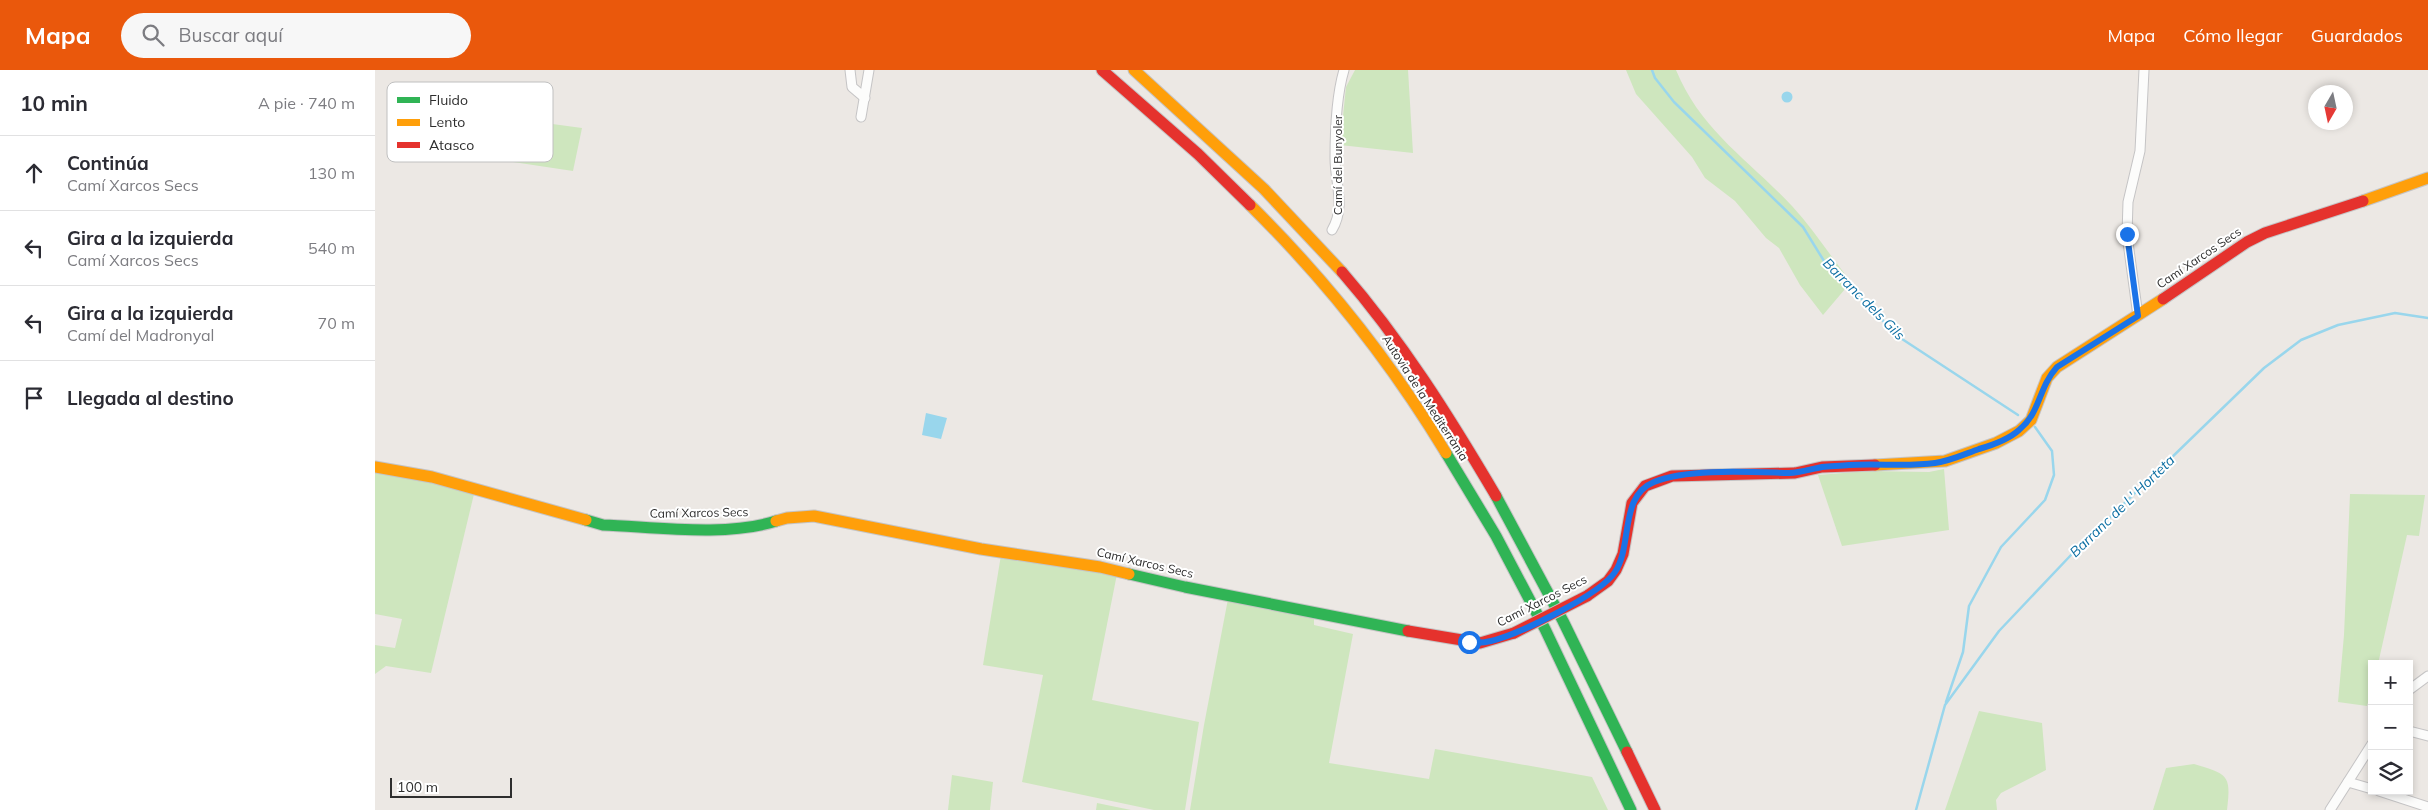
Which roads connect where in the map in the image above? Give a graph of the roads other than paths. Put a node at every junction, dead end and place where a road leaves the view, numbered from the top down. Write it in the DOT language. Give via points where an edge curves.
graph roads {
  1 [pos="850,70"];
  2 [pos="869,70"];
  3 [pos="1102,70"];
  4 [pos="1134,70"];
  5 [pos="1344,70"];
  6 [pos="2144,70"];
  7 [pos="865,98"];
  8 [pos="861,117"];
  9 [pos="2428,178"];
  10 [pos="1332,230"];
  11 [pos="2138,316"];
  12 [pos="375,467"];
  13 [pos="2428,676"];
  14 [pos="2413,687"];
  15 [pos="2413,732"];
  16 [pos="2428,736"];
  17 [pos="2368,750"];
  18 [pos="2348,782"];
  19 [pos="2368,788"];
  20 [pos="2391,795"];
  21 [pos="2428,807"];
  22 [pos="1631,810"];
  23 [pos="1655,810"];
  24 [pos="2330,810"];
  1 -- 7 [label="street" via="853,87"];
  2 -- 7 [label="street"];
  3 -- 22 [label="main road, Autovia de la Mediterrània" via="1198,154 1295,250 1367,336 1433,432 1496,536 1545,628"];
  4 -- 23 [label="main road, Autovia de la Mediterrània" via="1211,137 1309,236 1381,320 1443,407 1563,618"];
  5 -- 10 [label="street, Camí del Bunyoler" via="1335,160 1340,212"];
  6 -- 11 [label="street" via="2140,151 2128,202 2127,234"];
  7 -- 8 [label="street"];
  9 -- 11 [label="main road, Camí Xarcos Secs" via="2265,233 2204,269"];
  11 -- 12 [label="main road, Camí Xarcos Secs, bridge" via="2057,367 2047,378 2031,420 2019,431 1945,461 1823,467 1795,473 1672,476 1645,486 1632,503 1623,554 1608,581 1587,596 1514,633 1480,643 1185,587 1100,567 814,516 801,515 761,526 720,529 603,525 432,477"];
  13 -- 14 [label="street"];
  15 -- 16 [label="street"];
  17 -- 18 [label="street"];
  18 -- 19 [label="street"];
  18 -- 24 [label="street"];
  20 -- 21 [label="street"];
}
